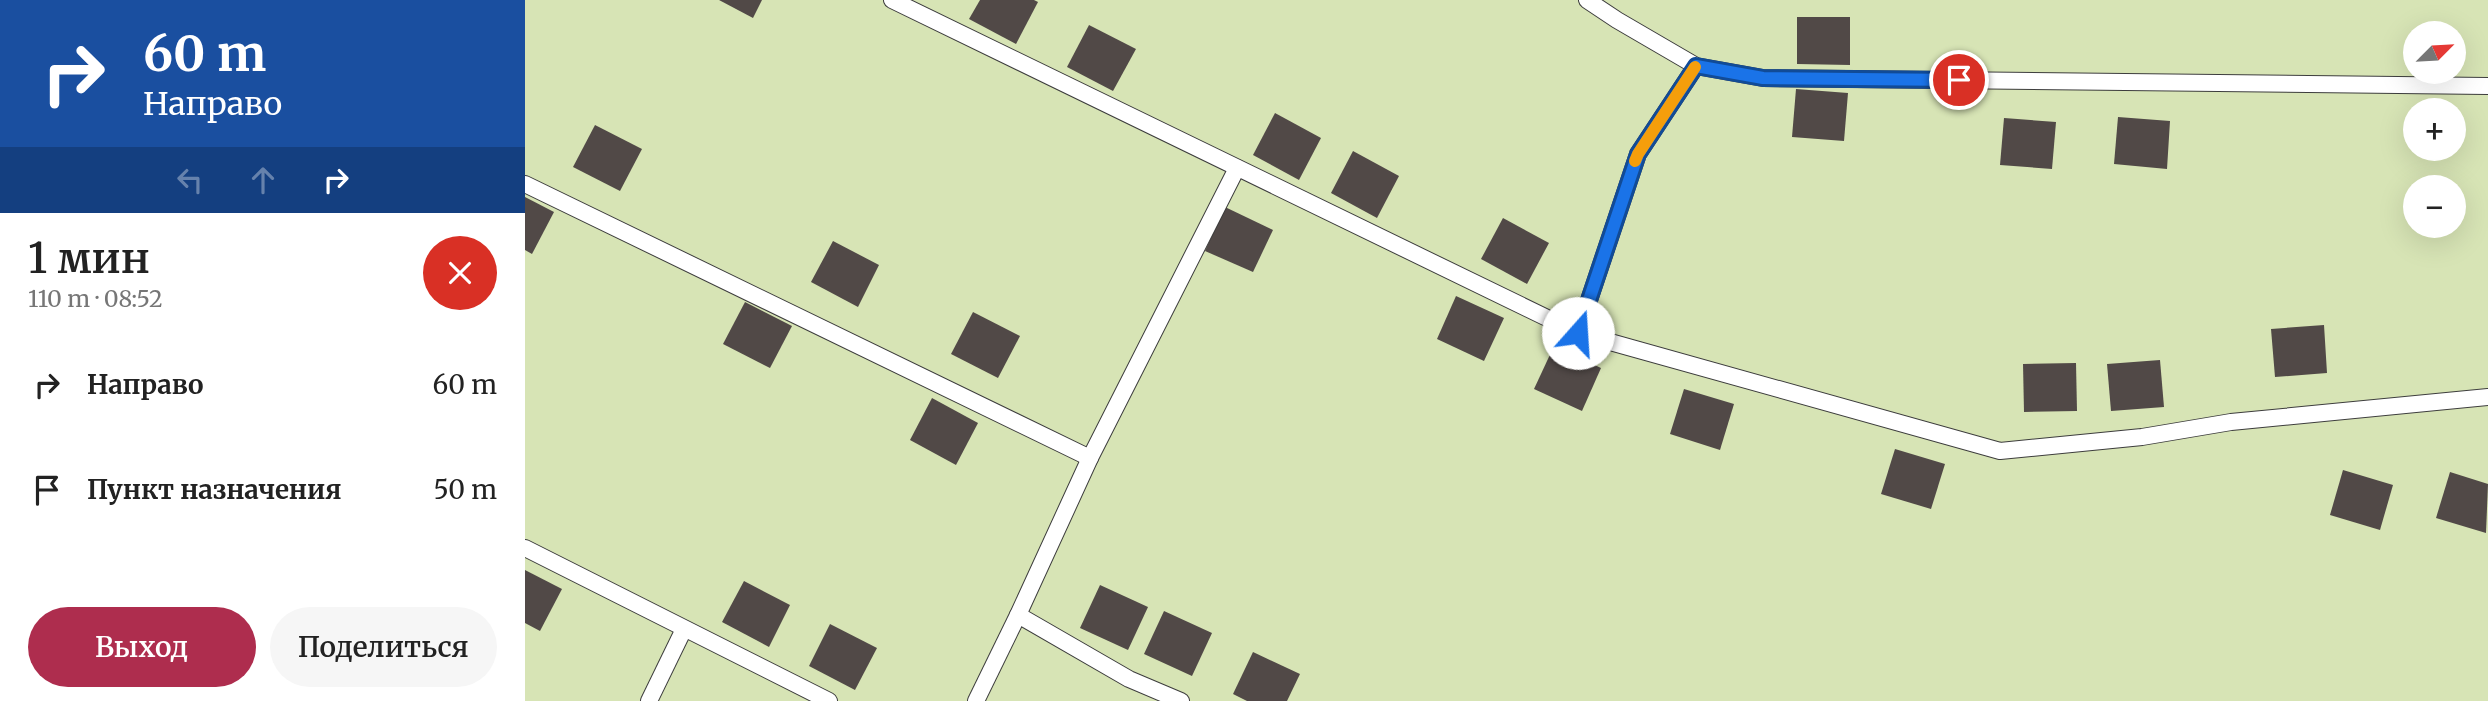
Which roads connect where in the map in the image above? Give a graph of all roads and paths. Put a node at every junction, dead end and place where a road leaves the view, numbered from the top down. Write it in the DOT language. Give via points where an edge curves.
graph roads {
  1 [pos="892,0"];
  2 [pos="1587,0"];
  3 [pos="1696,66"];
  4 [pos="2488,86"];
  5 [pos="1237,168"];
  6 [pos="525,184"];
  7 [pos="1578,333"];
  8 [pos="2488,397"];
  9 [pos="1090,458"];
  10 [pos="525,548"];
  11 [pos="1018,615"];
  12 [pos="684,629"];
  13 [pos="649,701"];
  14 [pos="829,701"];
  15 [pos="976,701"];
  16 [pos="1181,701"];
  1 -- 5 [label="lane"];
  2 -- 3 [label="lane"];
  3 -- 4 [label="lane" via="1763,78"];
  3 -- 7 [label="lane" via="1638,154"];
  5 -- 7 [label="lane"];
  5 -- 9 [label="lane"];
  6 -- 9 [label="lane"];
  7 -- 8 [label="lane" via="2000,451"];
  9 -- 11 [label="lane"];
  10 -- 12 [label="lane"];
  11 -- 15 [label="lane"];
  11 -- 16 [label="lane" via="1129,678"];
  12 -- 13 [label="lane"];
  12 -- 14 [label="lane"];
}
